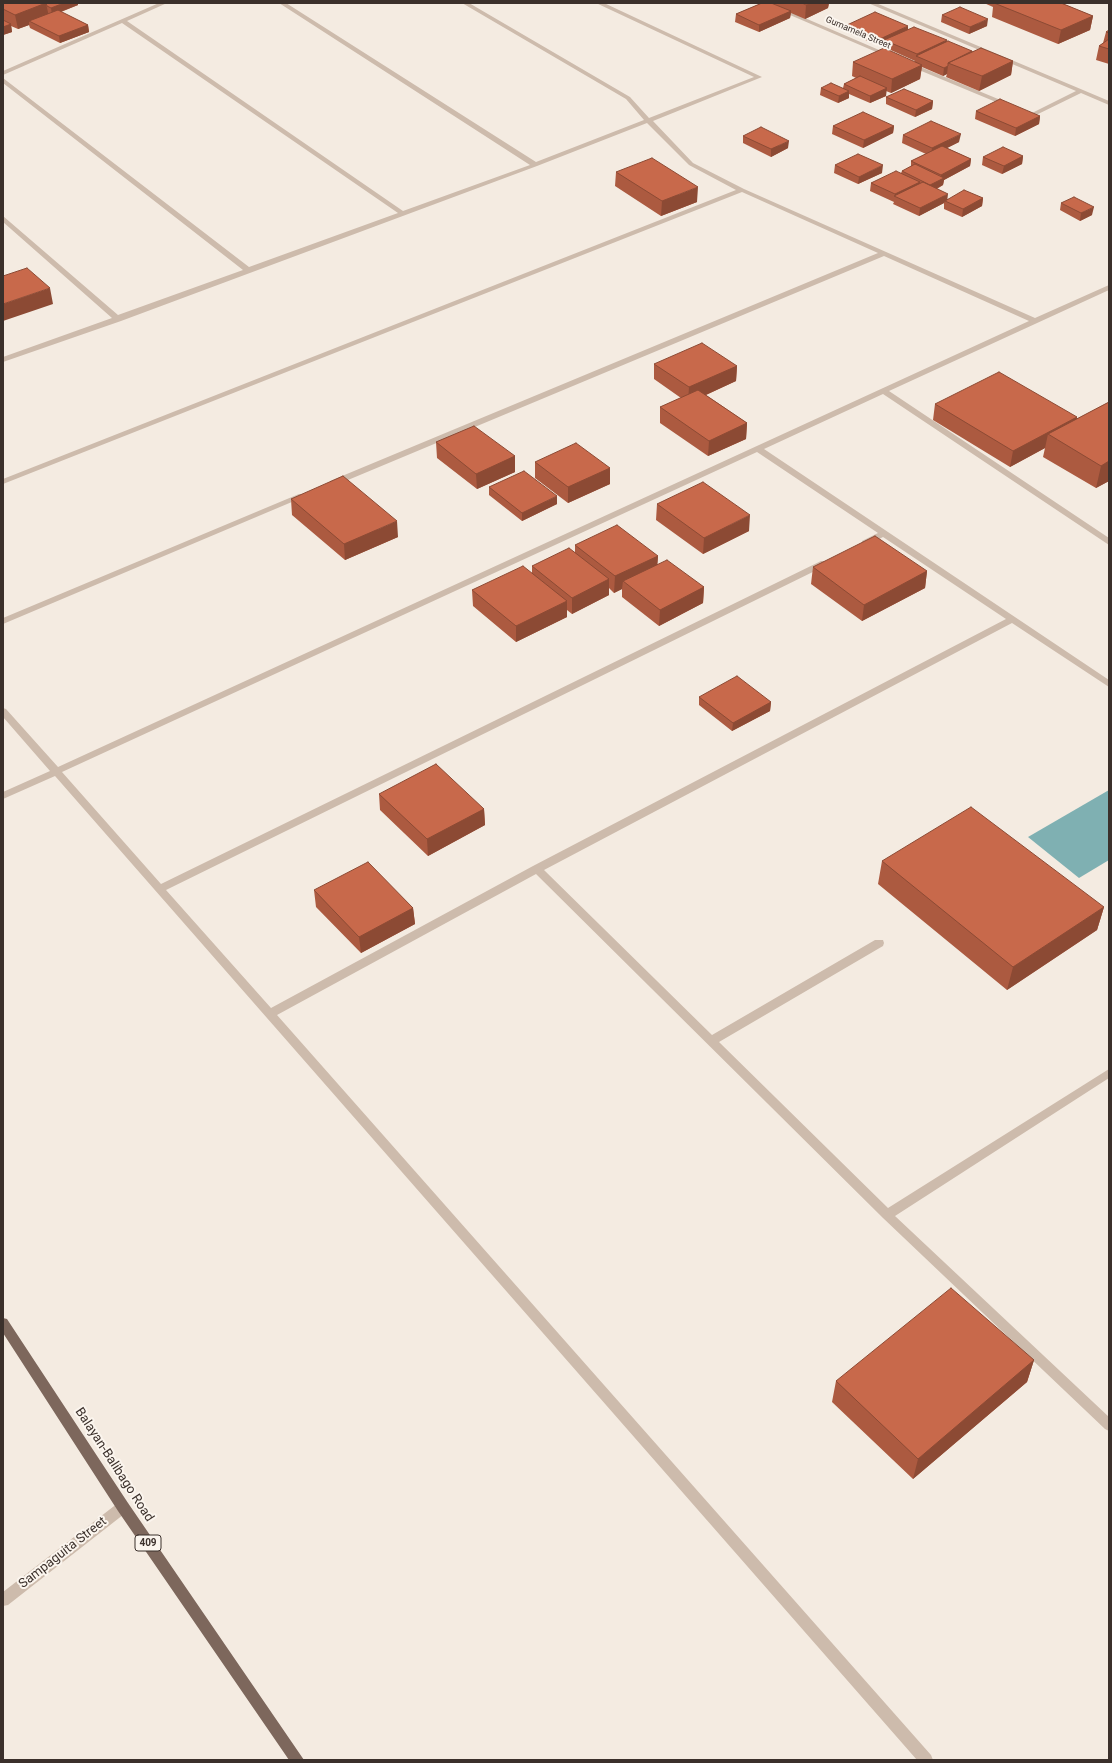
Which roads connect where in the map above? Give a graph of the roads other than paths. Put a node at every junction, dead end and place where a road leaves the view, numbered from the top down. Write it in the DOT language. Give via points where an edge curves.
graph roads {
  1 [pos="164,3"];
  2 [pos="282,3"];
  3 [pos="465,3"];
  4 [pos="599,3"];
  5 [pos="765,3"];
  6 [pos="870,3"];
  7 [pos="123,21"];
  8 [pos="893,57"];
  9 [pos="900,60"];
  10 [pos="3,73"];
  11 [pos="3,80"];
  12 [pos="1081,91"];
  13 [pos="1109,102"];
  14 [pos="648,120"];
  15 [pos="535,165"];
  16 [pos="742,190"];
  17 [pos="402,213"];
  18 [pos="3,218"];
  19 [pos="883,254"];
  20 [pos="248,270"];
  21 [pos="1109,287"];
  22 [pos="118,319"];
  23 [pos="1035,321"];
  24 [pos="3,360"];
  25 [pos="884,391"];
  26 [pos="758,449"];
  27 [pos="3,482"];
  28 [pos="326,486"];
  29 [pos="311,492"];
  30 [pos="884,533"];
  31 [pos="1109,542"];
  32 [pos="856,548"];
  33 [pos="834,558"];
  34 [pos="1012,620"];
  35 [pos="3,621"];
  36 [pos="1109,684"];
  37 [pos="3,711"];
  38 [pos="56,771"];
  39 [pos="3,796"];
  40 [pos="537,868"];
  41 [pos="160,890"];
  42 [pos="879,943"];
  43 [pos="270,1014"];
  44 [pos="711,1041"];
  45 [pos="1109,1074"];
  46 [pos="886,1215"];
  47 [pos="3,1323"];
  48 [pos="1109,1425"];
  49 [pos="123,1507"];
  50 [pos="3,1600"];
  51 [pos="297,1760"];
  52 [pos="926,1760"];
  1 -- 7 [label="street"];
  2 -- 15 [label="street"];
  3 -- 14 [label="street" via="628,98"];
  4 -- 14 [label="street" via="759,77"];
  5 -- 8 [label="street, Gumamela Street"];
  6 -- 12 [label="street"];
  7 -- 10 [label="street"];
  7 -- 17 [label="street"];
  9 -- 12 [label="street, Gumamela Street" via="1032,115"];
  11 -- 20 [label="street"];
  12 -- 13 [label="street"];
  14 -- 15 [label="street"];
  14 -- 16 [label="street" via="691,164"];
  15 -- 17 [label="street"];
  16 -- 19 [label="street"];
  16 -- 27 [label="street"];
  17 -- 20 [label="street"];
  18 -- 22 [label="street"];
  19 -- 23 [label="street"];
  19 -- 28 [label="street"];
  20 -- 22 [label="street"];
  21 -- 23 [label="street"];
  22 -- 24 [label="street"];
  23 -- 25 [label="street"];
  25 -- 26 [label="street"];
  25 -- 31 [label="street"];
  26 -- 30 [label="street"];
  26 -- 38 [label="street"];
  29 -- 35 [label="street"];
  30 -- 32 [label="street"];
  30 -- 34 [label="street"];
  33 -- 41 [label="street"];
  34 -- 36 [label="street"];
  34 -- 40 [label="street"];
  37 -- 38 [label="street"];
  38 -- 39 [label="street"];
  38 -- 41 [label="street"];
  40 -- 43 [label="street"];
  40 -- 44 [label="street"];
  41 -- 43 [label="street"];
  42 -- 44 [label="street"];
  43 -- 52 [label="street"];
  44 -- 46 [label="street"];
  45 -- 46 [label="street"];
  46 -- 48 [label="street"];
  47 -- 49 [label="main road, Balayan-Balibago Road / 409"];
  49 -- 50 [label="street, Sampaguita Street"];
  49 -- 51 [label="main road, Balayan-Balibago Road / 409"];
}
